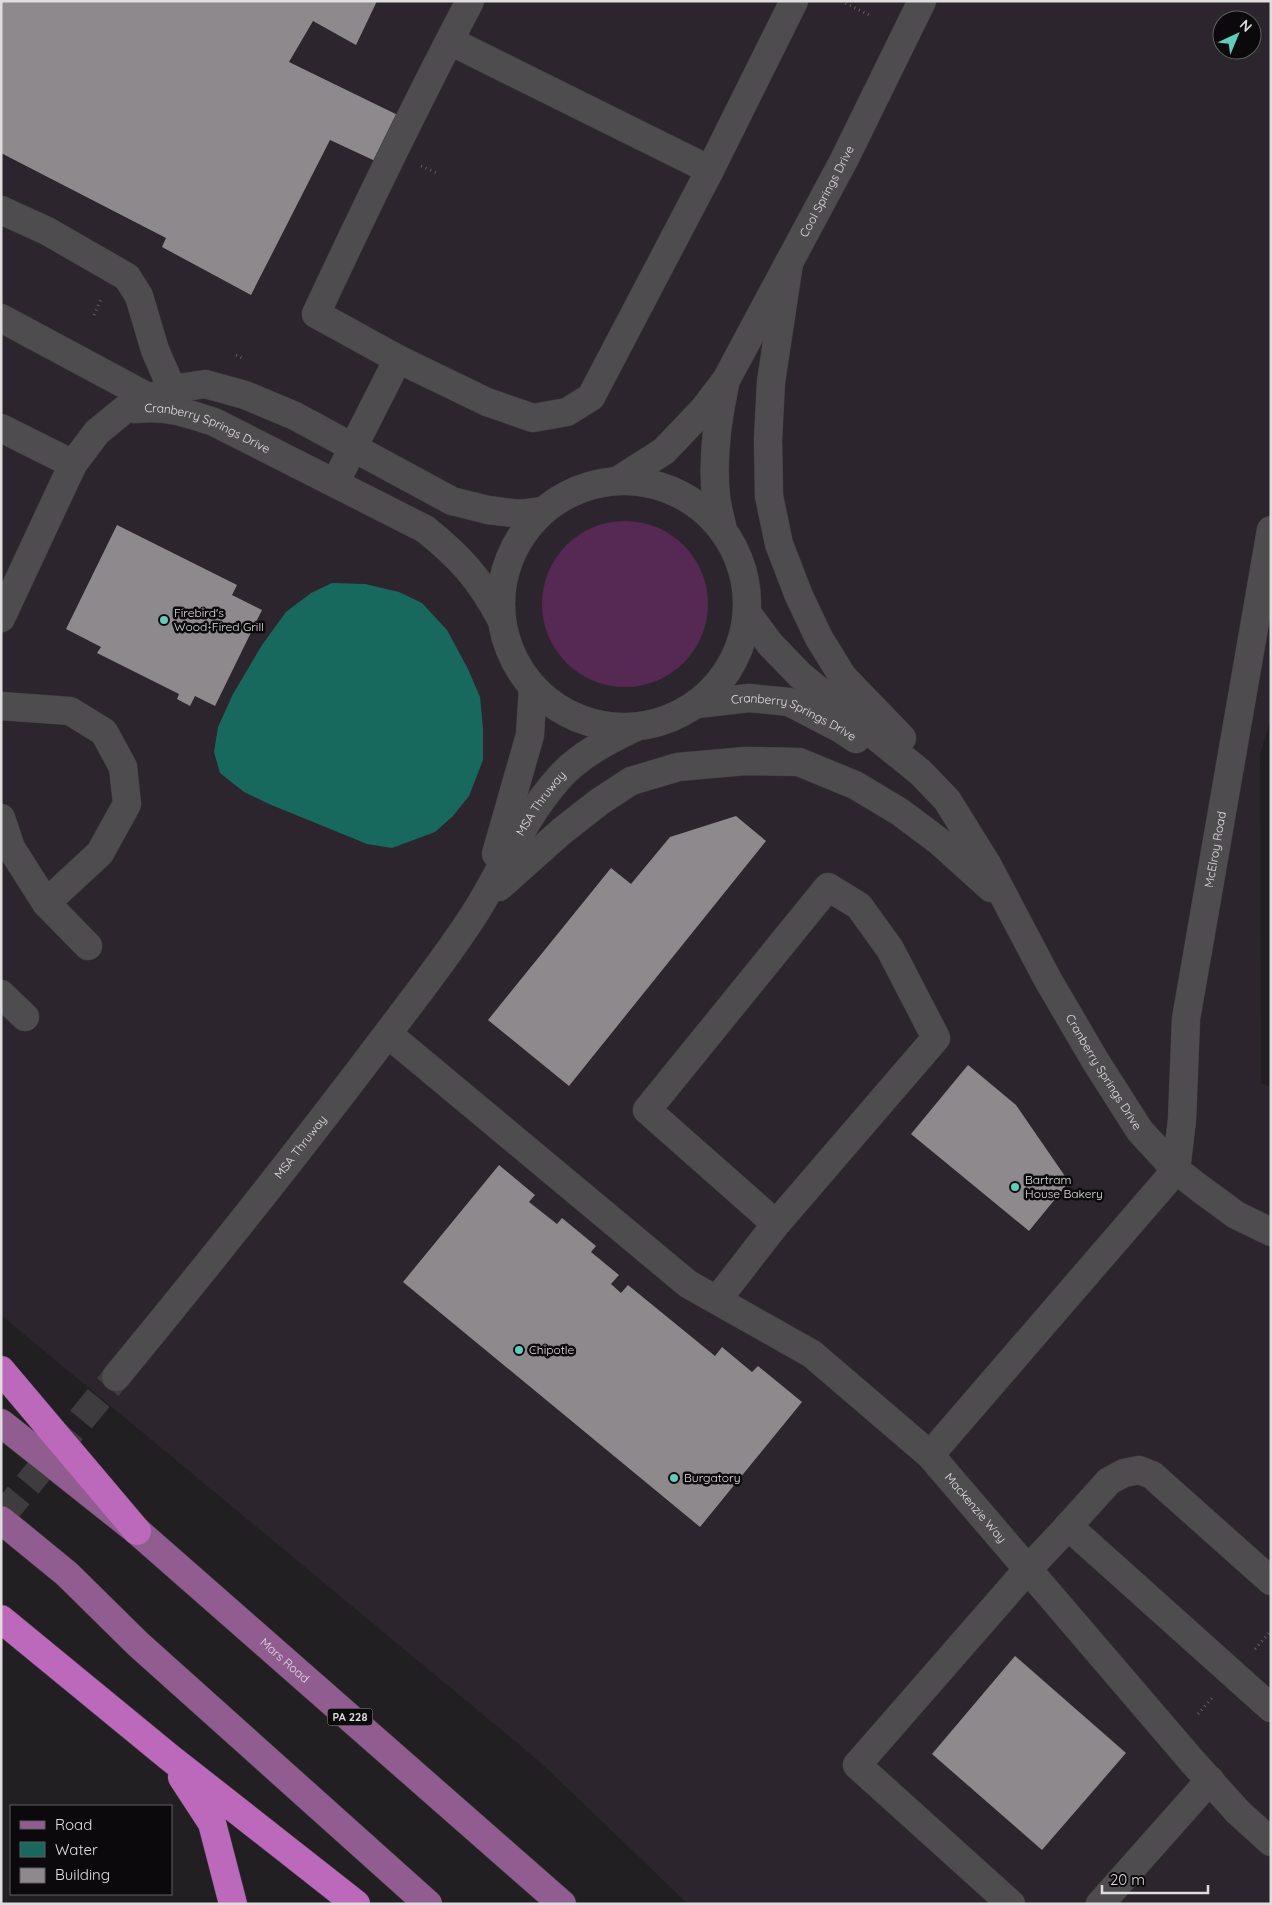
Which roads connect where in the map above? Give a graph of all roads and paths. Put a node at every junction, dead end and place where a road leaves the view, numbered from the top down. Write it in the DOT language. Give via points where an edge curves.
graph roads {
  1 [pos="470,1"];
  2 [pos="794,1"];
  3 [pos="841,1"];
  4 [pos="922,1"];
  5 [pos="869,15"];
  6 [pos="450,41"];
  7 [pos="416,163"];
  8 [pos="710,170"];
  9 [pos="437,173"];
  10 [pos="1,210"];
  11 [pos="788,263"];
  12 [pos="1,318"];
  13 [pos="398,359"];
  14 [pos="726,380"];
  15 [pos="161,393"];
  16 [pos="124,410"];
  17 [pos="1,428"];
  18 [pos="354,448"];
  19 [pos="74,464"];
  20 [pos="617,481"];
  21 [pos="335,483"];
  22 [pos="543,511"];
  23 [pos="1271,530"];
  24 [pos="723,531"];
  25 [pos="747,613"];
  26 [pos="1,618"];
  27 [pos="502,620"];
  28 [pos="1262,630"];
  29 [pos="533,687"];
  30 [pos="697,704"];
  31 [pos="1,706"];
  32 [pos="636,727"];
  33 [pos="1,818"];
  34 [pos="988,866"];
  35 [pos="46,903"];
  36 [pos="1008,904"];
  37 [pos="477,910"];
  38 [pos="88,946"];
  39 [pos="1,994"];
  40 [pos="25,1017"];
  41 [pos="388,1034"];
  42 [pos="1176,1170"];
  43 [pos="776,1224"];
  44 [pos="1271,1232"];
  45 [pos="717,1300"];
  46 [pos="1,1370"];
  47 [pos="116,1377"];
  48 [pos="1,1423"];
  49 [pos="930,1455"];
  50 [pos="1,1520"];
  51 [pos="1068,1526"];
  52 [pos="137,1531"];
  53 [pos="1028,1569"];
  54 [pos="1269,1578"];
  55 [pos="1,1619"];
  56 [pos="1271,1630"];
  57 [pos="1249,1656"];
  58 [pos="1214,1696"];
  59 [pos="1271,1708"];
  60 [pos="1198,1714"];
  61 [pos="169,1757"];
  62 [pos="1210,1780"];
  63 [pos="1271,1842"];
  64 [pos="232,1904"];
  65 [pos="356,1904"];
  66 [pos="428,1904"];
  67 [pos="562,1904"];
  68 [pos="1011,1904"];
  69 [pos="1100,1904"];
  1 -- 6 [label="street"];
  2 -- 8 [label="street"];
  3 -- 5 [label="path"];
  4 -- 11 [label="street, Cool Springs Drive" via="844,160"];
  6 -- 8 [label="street"];
  6 -- 13 [label="street" via="378,180 316,314"];
  7 -- 9 [label="path"];
  8 -- 13 [label="street" via="591,396 567,412 533,418 487,402"];
  10 -- 15 [label="street" via="47,231 127,277 139,296 155,350"];
  11 -- 14 [label="street, Cool Springs Drive"];
  11 -- 34 [label="street" via="770,382 768,440 770,496 779,544 818,638 843,677 955,791"];
  12 -- 15 [label="street"];
  13 -- 18 [label="street"];
  14 -- 20 [label="street, Cool Springs Drive" via="704,409 664,451"];
  14 -- 24 [label="street, Cool Springs Drive" via="715,465 716,497"];
  15 -- 16 [label="street, Cranberry Springs Drive"];
  15 -- 18 [label="street, Cranberry Springs Drive" via="205,384 245,395 295,416"];
  16 -- 19 [label="street" via="98,432"];
  16 -- 21 [label="street, Cranberry Springs Drive" via="156,407 189,413 221,425"];
  17 -- 19 [label="street"];
  18 -- 21 [label="street"];
  18 -- 22 [label="street, Cranberry Springs Drive" via="452,502 520,514"];
  19 -- 26 [label="street"];
  20 -- 22 [label="street" via="577,490"];
  20 -- 24 [label="street" via="657,486 676,493 694,502"];
  21 -- 27 [label="street, Cranberry Springs Drive" via="425,529 446,546 478,579"];
  22 -- 27 [label="street" via="523,534 509,560 503,580"];
  23 -- 28 [label="street, McElroy Road"];
  24 -- 25 [label="street" via="742,567"];
  25 -- 30 [label="street" via="740,648 731,666 720,683"];
  25 -- 34 [label="street, Cranberry Springs Drive" via="770,644 801,676 920,772 947,800"];
  27 -- 29 [label="street" via="513,659"];
  28 -- 42 [label="street, McElroy Road" via="1186,1019 1182,1120"];
  29 -- 32 [label="street" via="571,716 610,727"];
  29 -- 37 [label="street, MSA Thruway" via="530,735 522,770"];
  30 -- 32 [label="street" via="670,719"];
  30 -- 34 [label="street, Cranberry Springs Drive" via="749,698 789,702 841,729 883,756 908,777"];
  31 -- 35 [label="street" via="70,711 104,732 123,767 127,804 100,853"];
  32 -- 37 [label="street, MSA Thruway" via="599,746 559,777 517,839"];
  33 -- 35 [label="street" via="11,848"];
  34 -- 36 [label="street, Cranberry Springs Drive"];
  35 -- 38 [label="street"];
  36 -- 37 [label="street" via="940,842 900,812 855,785 799,762 745,761 678,767 631,781 562,831 512,874"];
  36 -- 42 [label="street, Cranberry Springs Drive" via="1096,1062 1140,1131"];
  37 -- 41 [label="street, MSA Thruway"];
  39 -- 40 [label="street"];
  41 -- 45 [label="street, Mackenzie Way" via="688,1284"];
  41 -- 47 [label="street, MSA Thruway" via="230,1238"];
  42 -- 44 [label="street, Cranberry Springs Drive" via="1236,1215"];
  42 -- 49 [label="street"];
  43 -- 43 [label="street" via="936,1038 890,949 859,906 828,887 647,1110"];
  43 -- 45 [label="street"];
  45 -- 49 [label="street, Mackenzie Way" via="812,1354"];
  46 -- 52 [label="highway"];
  48 -- 52 [label="main road, Mars Road / PA 228"];
  49 -- 53 [label="street, Mackenzie Way"];
  50 -- 66 [label="main road" via="67,1574 138,1644"];
  51 -- 53 [label="street"];
  51 -- 54 [label="street" via="1109,1481 1139,1470 1152,1475"];
  51 -- 59 [label="street"];
  52 -- 67 [label="main road, Mars Road / PA 228"];
  53 -- 62 [label="street, Mackenzie Way"];
  53 -- 68 [label="street" via="857,1765"];
  55 -- 61 [label="highway"];
  56 -- 57 [label="path"];
  58 -- 60 [label="path"];
  61 -- 64 [label="highway" via="212,1823"];
  61 -- 65 [label="highway"];
  62 -- 63 [label="street, Mackenzie Way"];
  62 -- 69 [label="street"];
}
